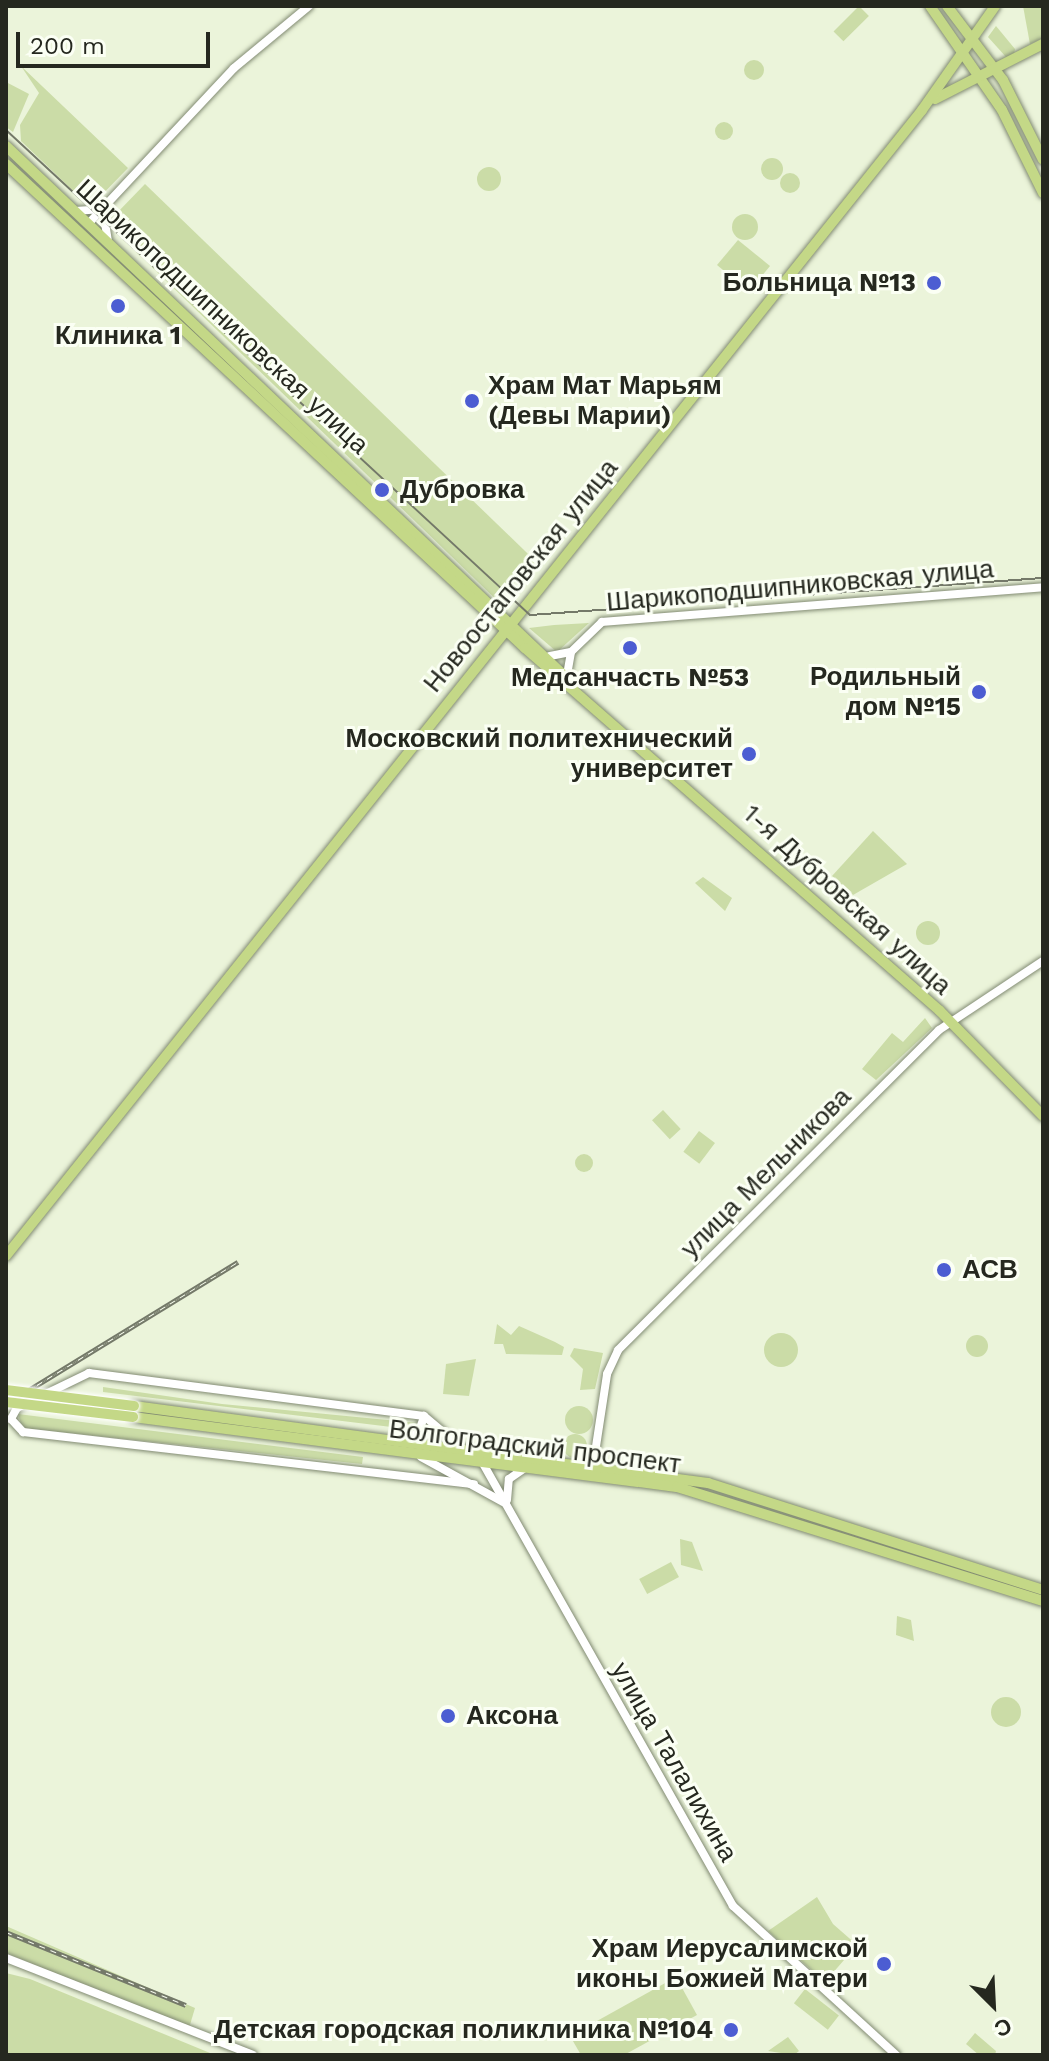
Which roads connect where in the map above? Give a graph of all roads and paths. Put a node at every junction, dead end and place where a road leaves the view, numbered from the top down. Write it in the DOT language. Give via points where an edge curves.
graph roads {
  1 [pos="309,6"];
  2 [pos="930,6"];
  3 [pos="995,6"];
  4 [pos="949,8"];
  5 [pos="985,21"];
  6 [pos="973,39"];
  7 [pos="1043,44"];
  8 [pos="962,54"];
  9 [pos="994,68"];
  10 [pos="977,74"];
  11 [pos="922,110"];
  12 [pos="7,147"];
  13 [pos="1043,160"];
  14 [pos="6,164"];
  15 [pos="1043,193"];
  16 [pos="103,209"];
  17 [pos="75,211"];
  18 [pos="67,221"];
  19 [pos="89,223"];
  20 [pos="108,240"];
  21 [pos="94,247"];
  22 [pos="1043,587"];
  23 [pos="509,624"];
  24 [pos="571,652"];
  25 [pos="550,656"];
  26 [pos="567,675"];
  27 [pos="580,693"];
  28 [pos="1043,961"];
  29 [pos="950,1021"];
  30 [pos="1043,1116"];
  31 [pos="6,1256"];
  32 [pos="6,1390"];
  33 [pos="6,1402"];
  34 [pos="133,1412"];
  35 [pos="424,1416"];
  36 [pos="401,1441"];
  37 [pos="465,1448"];
  38 [pos="412,1453"];
  39 [pos="423,1457"];
  40 [pos="483,1462"];
  41 [pos="593,1466"];
  42 [pos="528,1468"];
  43 [pos="416,1474"];
  44 [pos="474,1484"];
  45 [pos="508,1507"];
  46 [pos="1043,1590"];
  47 [pos="1043,1601"];
  48 [pos="6,1958"];
  49 [pos="253,2055"];
  50 [pos="896,2055"];
  1 -- 16 [label="street" via="234,68"];
  2 -- 8 [label="main road"];
  3 -- 5 [label="main road, Новоостаповская улица"];
  4 -- 5 [label="main road" via="971,23"];
  4 -- 6 [label="main road"];
  5 -- 6 [label="main road, Новоостаповская улица"];
  6 -- 8 [label="main road, Новоостаповская улица"];
  6 -- 9 [label="main road"];
  7 -- 9 [label="main road, Новоостаповская улица"];
  8 -- 10 [label="main road"];
  8 -- 11 [label="main road, Новоостаповская улица"];
  9 -- 10 [label="main road, Новоостаповская улица"];
  9 -- 13 [label="main road"];
  10 -- 11 [label="main road, Новоостаповская улица"];
  10 -- 15 [label="main road"];
  11 -- 23 [label="main road, Новоостаповская улица"];
  12 -- 17 [label="main road, Шарикоподшипниковская улица"];
  14 -- 18 [label="main road, Шарикоподшипниковская улица"];
  16 -- 17 [label="street"];
  16 -- 19 [label="street"];
  16 -- 20 [label="street"];
  17 -- 19 [label="main road, Шарикоподшипниковская улица"];
  18 -- 19 [label="street"];
  18 -- 21 [label="main road, Шарикоподшипниковская улица"];
  19 -- 20 [label="main road, Шарикоподшипниковская улица"];
  19 -- 21 [label="street"];
  20 -- 23 [label="main road, Шарикоподшипниковская улица"];
  21 -- 23 [label="main road, Шарикоподшипниковская улица"];
  22 -- 24 [label="street, Шарикоподшипниковская улица" via="602,622"];
  23 -- 25 [label="main road, 1-я Дубровская улица"];
  23 -- 27 [label="main road, 1-я Дубровская улица"];
  23 -- 31 [label="main road, Новоостаповская улица"];
  24 -- 25 [label="street"];
  24 -- 26 [label="street"];
  25 -- 26 [label="main road, 1-я Дубровская улица"];
  26 -- 27 [label="main road, 1-я Дубровская улица"];
  27 -- 29 [label="main road, 1-я Дубровская улица"];
  28 -- 29 [label="street, улица Мельникова"];
  29 -- 30 [label="main road, 1-я Дубровская улица"];
  29 -- 41 [label="street, улица Мельникова" via="618,1350 607,1374"];
  32 -- 34 [label="main road, Волгоградский проспект, bridge"];
  33 -- 34 [label="main road, Волгоградский проспект, bridge"];
  34 -- 36 [label="main road, Волгоградский проспект"];
  34 -- 38 [label="main road, Волгоградский проспект"];
  35 -- 36 [label="street" via="418,1433"];
  35 -- 37 [label="street, улица Талалихина"];
  35 -- 43 [label="street" via="89,1373 11,1415 23,1432"];
  36 -- 37 [label="main road, Волгоградский проспект"];
  37 -- 40 [label="street, улица Талалихина"];
  37 -- 41 [label="main road, Волгоградский проспект"];
  38 -- 39 [label="street, Волгоградский проспект"];
  38 -- 40 [label="main road, Волгоградский проспект"];
  39 -- 43 [label="street" via="429,1467"];
  39 -- 44 [label="street, Волгоградский проспект"];
  40 -- 42 [label="main road, Волгоградский проспект"];
  40 -- 45 [label="street, улица Талалихина"];
  41 -- 46 [label="main road, Волгоградский проспект" via="708,1483"];
  42 -- 45 [label="street" via="509,1479"];
  42 -- 47 [label="main road, Волгоградский проспект" via="711,1494"];
  43 -- 44 [label="street"];
  44 -- 45 [label="street, Волгоградский проспект"];
  45 -- 50 [label="street, улица Талалихина" via="733,1906"];
  48 -- 49 [label="street"];
}
